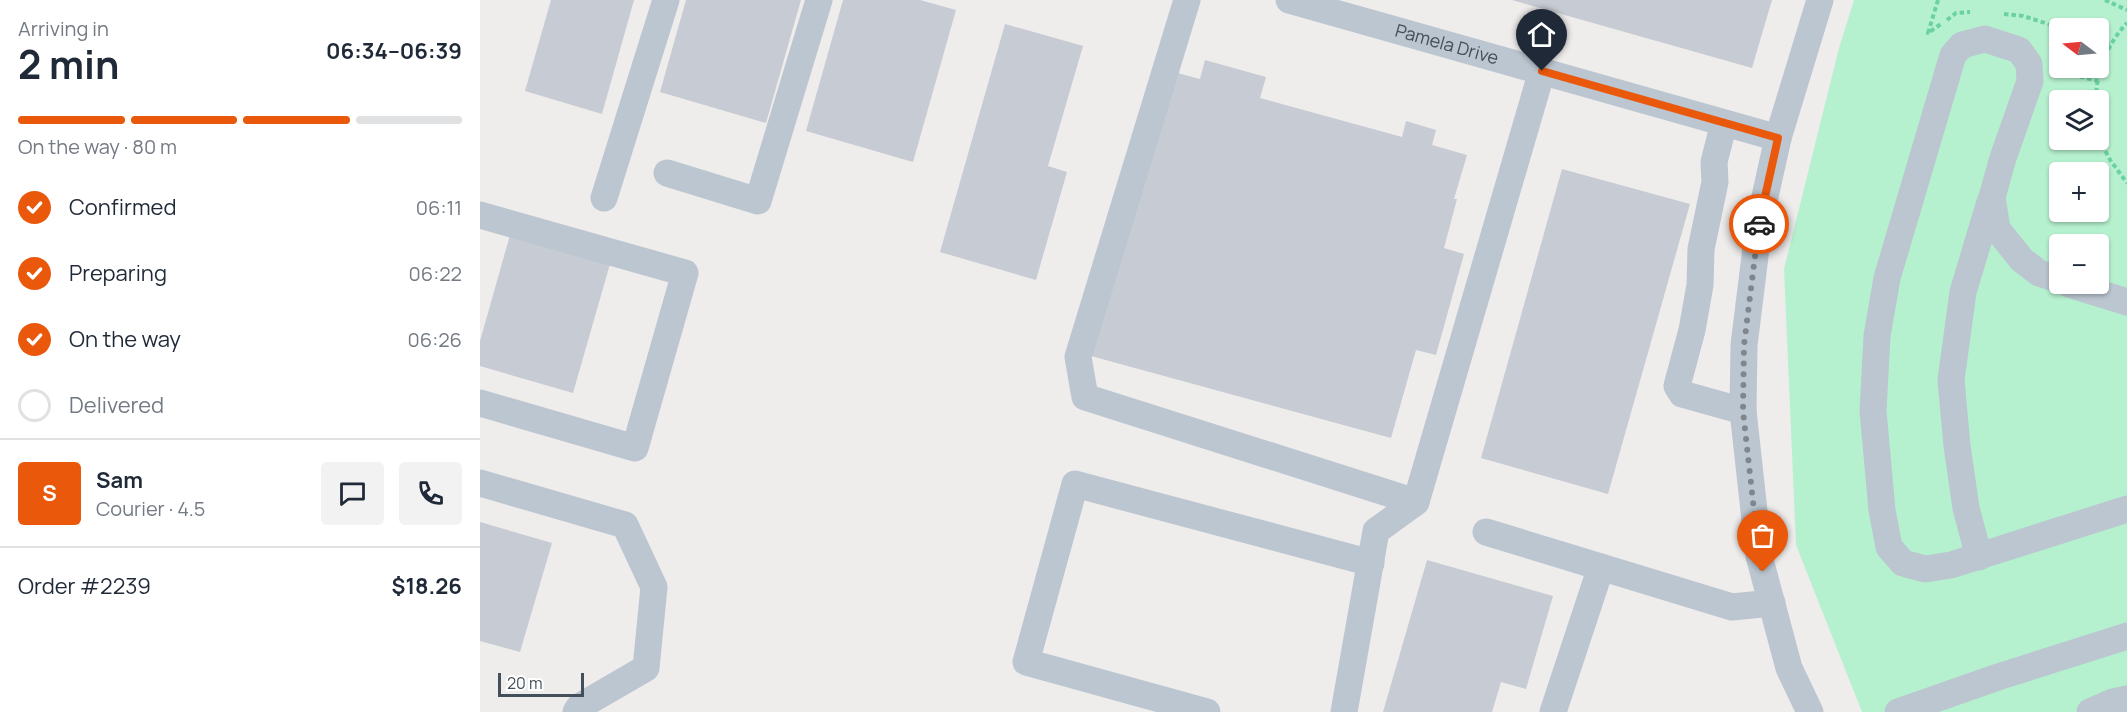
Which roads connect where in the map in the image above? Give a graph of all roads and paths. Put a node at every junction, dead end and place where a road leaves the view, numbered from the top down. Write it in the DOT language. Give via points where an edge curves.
graph roads {
  1 [pos="666,0"];
  2 [pos="819,0"];
  3 [pos="1187,0"];
  4 [pos="1289,0"];
  5 [pos="1820,0"];
  6 [pos="2104,0"];
  7 [pos="2127,10"];
  8 [pos="2127,23"];
  9 [pos="2111,45"];
  10 [pos="2029,64"];
  11 [pos="1542,71"];
  12 [pos="2098,81"];
  13 [pos="2097,90"];
  14 [pos="1724,123"];
  15 [pos="1778,138"];
  16 [pos="2105,150"];
  17 [pos="667,173"];
  18 [pos="2127,183"];
  19 [pos="1992,197"];
  20 [pos="604,198"];
  21 [pos="480,215"];
  22 [pos="2049,276"];
  23 [pos="2101,294"];
  24 [pos="2127,302"];
  25 [pos="480,403"];
  26 [pos="1743,411"];
  27 [pos="480,483"];
  28 [pos="1416,502"];
  29 [pos="2127,509"];
  30 [pos="1486,532"];
  31 [pos="1979,557"];
  32 [pos="1371,563"];
  33 [pos="1601,567"];
  34 [pos="1772,603"];
  35 [pos="2127,636"];
  36 [pos="2127,699"];
  37 [pos="576,712"];
  38 [pos="1207,712"];
  39 [pos="1344,712"];
  40 [pos="1553,712"];
  41 [pos="1810,712"];
  42 [pos="1899,712"];
  43 [pos="2090,712"];
  1 -- 20 [label="street"];
  2 -- 17 [label="street" via="758,201"];
  3 -- 28 [label="street" via="1078,357 1085,397"];
  4 -- 11 [label="street, Pamela Drive"];
  5 -- 15 [label="street"];
  6 -- 7 [label="path"];
  8 -- 9 [label="path"];
  9 -- 12 [label="path"];
  10 -- 12 [label="path"];
  10 -- 19 [label="street" via="2030,81"];
  10 -- 31 [label="street" via="2019,50 1984,39 1962,45 1953,56 1887,278 1877,336 1873,411 1888,547 1903,563 1925,569"];
  11 -- 14 [label="street, Pamela Drive"];
  11 -- 28 [label="street"];
  12 -- 13 [label="path"];
  14 -- 15 [label="street, Pamela Drive"];
  14 -- 26 [label="street" via="1714,162 1715,182 1701,249 1692,330 1677,386 1682,394"];
  15 -- 26 [label="street" via="1750,281"];
  16 -- 18 [label="path"];
  19 -- 22 [label="street" via="1997,229 2022,260"];
  19 -- 31 [label="street" via="1963,292 1951,380 1964,497"];
  21 -- 25 [label="street" via="686,273 635,448"];
  23 -- 24 [label="street"];
  26 -- 34 [label="street" via="1759,556"];
  27 -- 37 [label="street" via="625,525 654,587 646,668"];
  28 -- 32 [label="street" via="1376,531"];
  29 -- 31 [label="street"];
  30 -- 33 [label="street"];
  32 -- 38 [label="street" via="1075,484 1026,662"];
  32 -- 39 [label="street"];
  33 -- 34 [label="street" via="1732,607"];
  33 -- 40 [label="street"];
  34 -- 41 [label="street" via="1789,668"];
  35 -- 42 [label="street"];
  36 -- 43 [label="street"];
}
